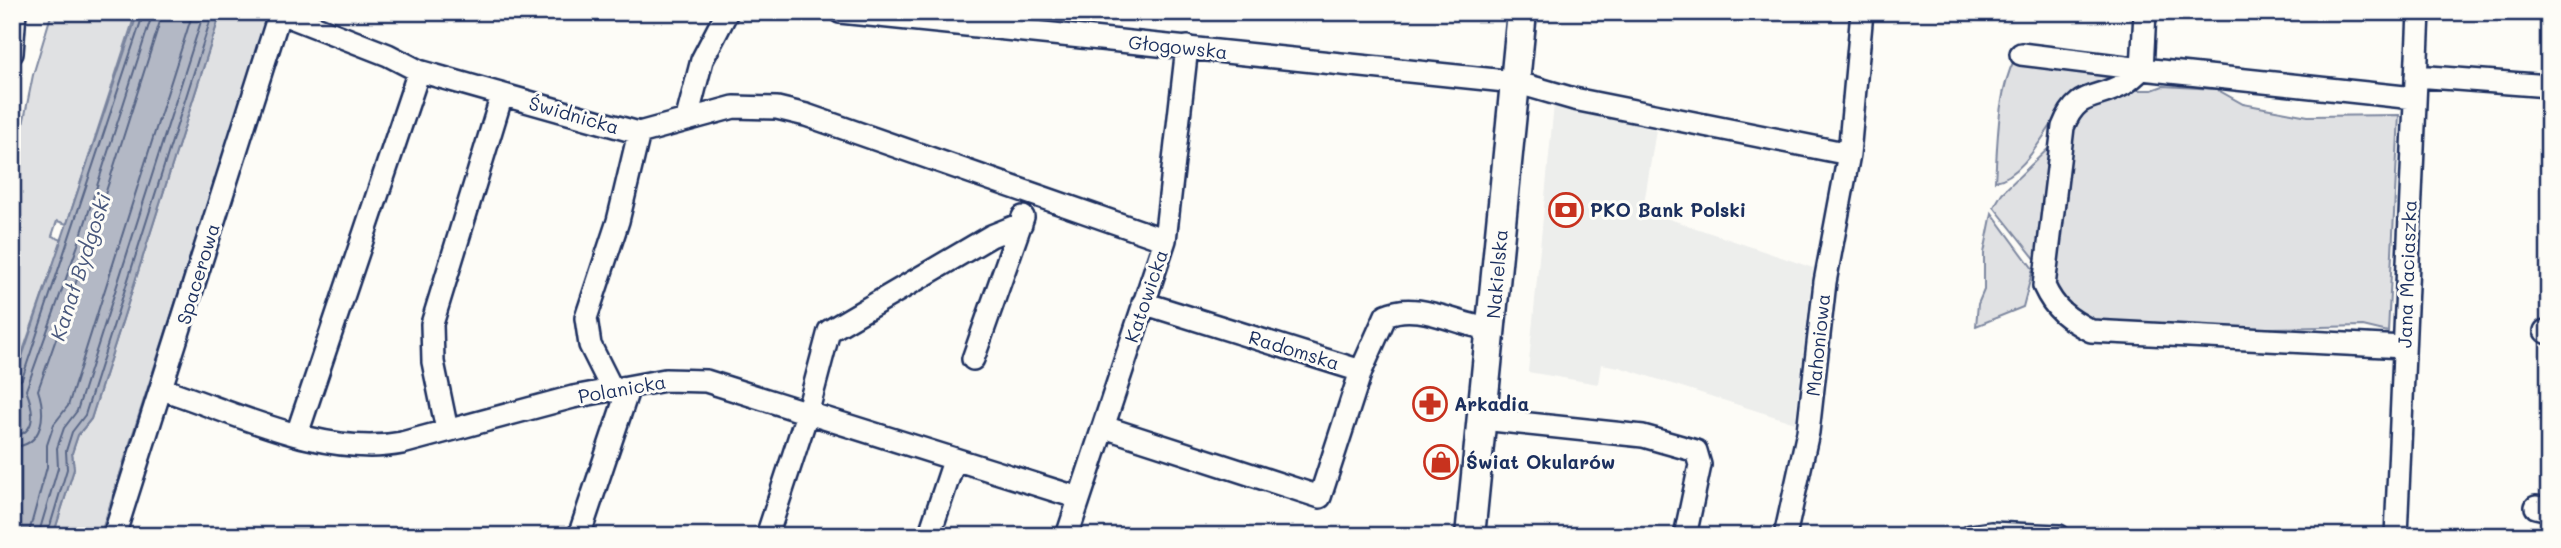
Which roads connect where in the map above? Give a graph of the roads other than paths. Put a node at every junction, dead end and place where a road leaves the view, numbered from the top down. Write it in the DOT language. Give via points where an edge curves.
graph roads {
  1 [pos="15,12"];
  2 [pos="280,12"];
  3 [pos="727,12"];
  4 [pos="840,12"];
  5 [pos="1522,12"];
  6 [pos="1862,12"];
  7 [pos="2145,12"];
  8 [pos="2419,12"];
  9 [pos="986,20"];
  10 [pos="1187,47"];
  11 [pos="12,53"];
  12 [pos="2021,54"];
  13 [pos="2142,69"];
  14 [pos="419,71"];
  15 [pos="2416,76"];
  16 [pos="1515,82"];
  17 [pos="2549,86"];
  18 [pos="502,95"];
  19 [pos="2414,98"];
  20 [pos="687,118"];
  21 [pos="639,133"];
  22 [pos="1849,154"];
  23 [pos="1032,196"];
  24 [pos="1021,224"];
  25 [pos="1165,240"];
  26 [pos="1143,303"];
  27 [pos="1492,329"];
  28 [pos="2404,347"];
  29 [pos="595,358"];
  30 [pos="973,359"];
  31 [pos="1361,371"];
  32 [pos="162,389"];
  33 [pos="621,389"];
  34 [pos="573,397"];
  35 [pos="807,414"];
  36 [pos="1482,419"];
  37 [pos="1104,426"];
  38 [pos="447,430"];
  39 [pos="297,434"];
  40 [pos="954,461"];
  41 [pos="1079,498"];
  42 [pos="114,536"];
  43 [pos="579,536"];
  44 [pos="767,536"];
  45 [pos="929,536"];
  46 [pos="1067,536"];
  47 [pos="1470,536"];
  48 [pos="1685,536"];
  49 [pos="1785,536"];
  50 [pos="1971,536"];
  51 [pos="2059,536"];
  52 [pos="2396,536"];
  1 -- 11 [label="street"];
  2 -- 14 [label="street, Świdnicka"];
  2 -- 32 [label="street, Spacerowa"];
  3 -- 20 [label="street" via="702,60"];
  4 -- 9 [label="street, Głogowska"];
  5 -- 16 [label="main road, Nakielska"];
  6 -- 22 [label="street, Mahoniowa"];
  7 -- 13 [label="street"];
  8 -- 15 [label="street, Jana Maciaszka"];
  9 -- 10 [label="street, Głogowska"];
  10 -- 16 [label="street, Głogowska"];
  10 -- 25 [label="street, Katowicka"];
  12 -- 13 [label="street"];
  13 -- 19 [label="street"];
  13 -- 28 [label="street" via="2123,84 2083,98 2070,109 2063,127 2044,286 2053,304 2091,331"];
  14 -- 18 [label="street, Świdnicka"];
  14 -- 39 [label="street"];
  15 -- 17 [label="street"];
  15 -- 19 [label="street, Jana Maciaszka"];
  16 -- 22 [label="street, Głogowska" via="1574,99"];
  16 -- 27 [label="main road, Nakielska"];
  18 -- 21 [label="street, Świdnicka"];
  18 -- 38 [label="street" via="432,324 433,362"];
  19 -- 28 [label="street, Jana Maciaszka"];
  20 -- 21 [label="street, Świdnicka"];
  20 -- 23 [label="street, Świdnicka" via="734,107 777,108 889,141"];
  21 -- 29 [label="street" via="618,221 587,310 587,333"];
  22 -- 49 [label="street, Mahoniowa" via="1825,282 1808,432"];
  23 -- 24 [label="street"];
  23 -- 25 [label="street, Świdnicka"];
  24 -- 30 [label="street"];
  24 -- 35 [label="street" via="991,236 830,331"];
  25 -- 26 [label="street, Katowicka"];
  26 -- 31 [label="street, Radomska"];
  26 -- 37 [label="street, Katowicka"];
  27 -- 31 [label="street, Radomska" via="1396,310 1381,322"];
  27 -- 36 [label="main road, Nakielska"];
  28 -- 52 [label="street, Jana Maciaszka"];
  29 -- 33 [label="street"];
  29 -- 34 [label="street" via="587,382"];
  31 -- 37 [label="street" via="1320,497"];
  32 -- 39 [label="street, Polanicka"];
  32 -- 42 [label="street, Spacerowa"];
  33 -- 34 [label="street, Polanicka"];
  33 -- 35 [label="street, Polanicka" via="665,380 706,381"];
  33 -- 43 [label="street"];
  34 -- 38 [label="street, Polanicka"];
  35 -- 40 [label="street, Polanicka"];
  35 -- 44 [label="street"];
  36 -- 47 [label="main road, Nakielska"];
  36 -- 48 [label="street" via="1643,436 1696,451 1700,465"];
  37 -- 41 [label="street, Katowicka"];
  38 -- 39 [label="street, Polanicka" via="374,447 329,444"];
  40 -- 41 [label="street, Polanicka"];
  40 -- 45 [label="street"];
  41 -- 46 [label="street, Katowicka"];
  50 -- 51 [label="street"];
}
